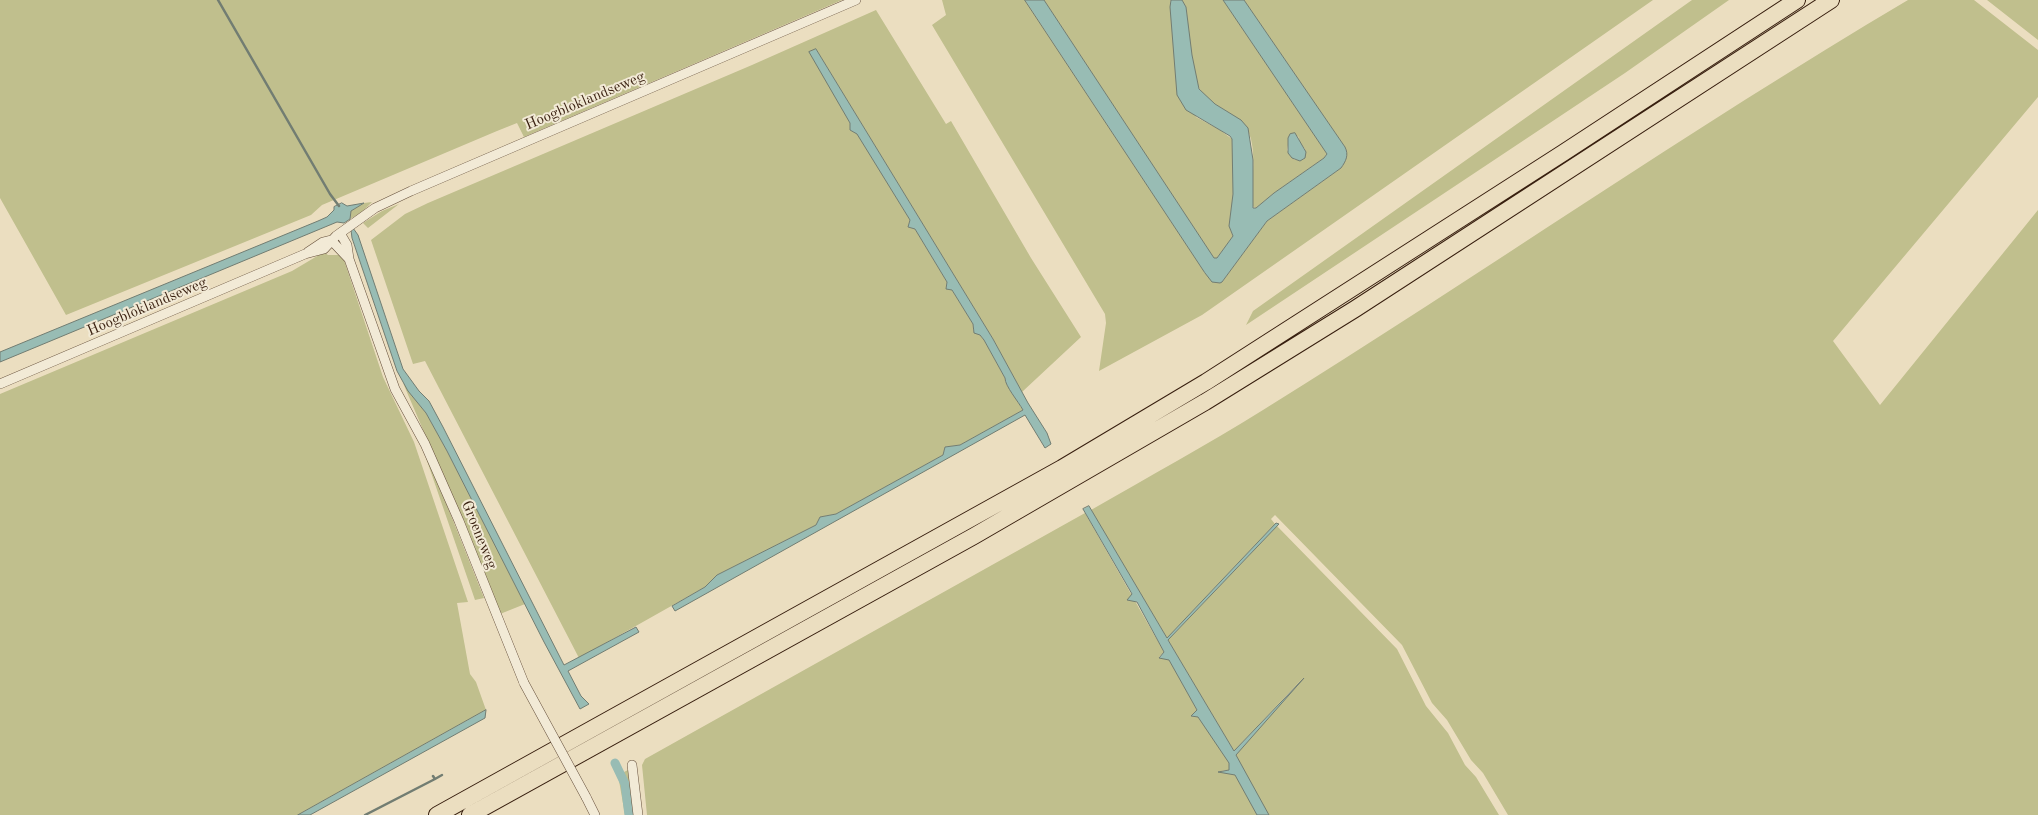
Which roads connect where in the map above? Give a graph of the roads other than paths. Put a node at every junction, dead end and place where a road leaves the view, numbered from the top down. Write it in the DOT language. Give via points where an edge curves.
graph roads {
  1 [pos="856,0"];
  2 [pos="1789,0"];
  3 [pos="1797,0"];
  4 [pos="1831,0"];
  5 [pos="1726,46"];
  6 [pos="343,231"];
  7 [pos="331,240"];
  8 [pos="349,259"];
  9 [pos="0,384"];
  10 [pos="632,765"];
  11 [pos="437,815"];
  12 [pos="470,815"];
  13 [pos="595,815"];
  14 [pos="638,815"];
  1 -- 6 [label="street, Hoogbloklandseweg" via="411,191 375,208"];
  2 -- 5 [label="highway"];
  3 -- 5 [label="highway"];
  4 -- 12 [label="highway" via="1368,300 1205,402 974,536"];
  5 -- 11 [label="highway" via="1294,327 1111,439"];
  6 -- 7 [label="street, Hoogbloklandseweg"];
  6 -- 8 [label="street, Groeneweg"];
  7 -- 8 [label="street, Groeneweg"];
  7 -- 9 [label="street, Hoogbloklandseweg" via="324,249 305,254"];
  8 -- 13 [label="street, Groeneweg, bridge" via="395,389 431,458 524,683"];
  10 -- 14 [label="street"];
}
